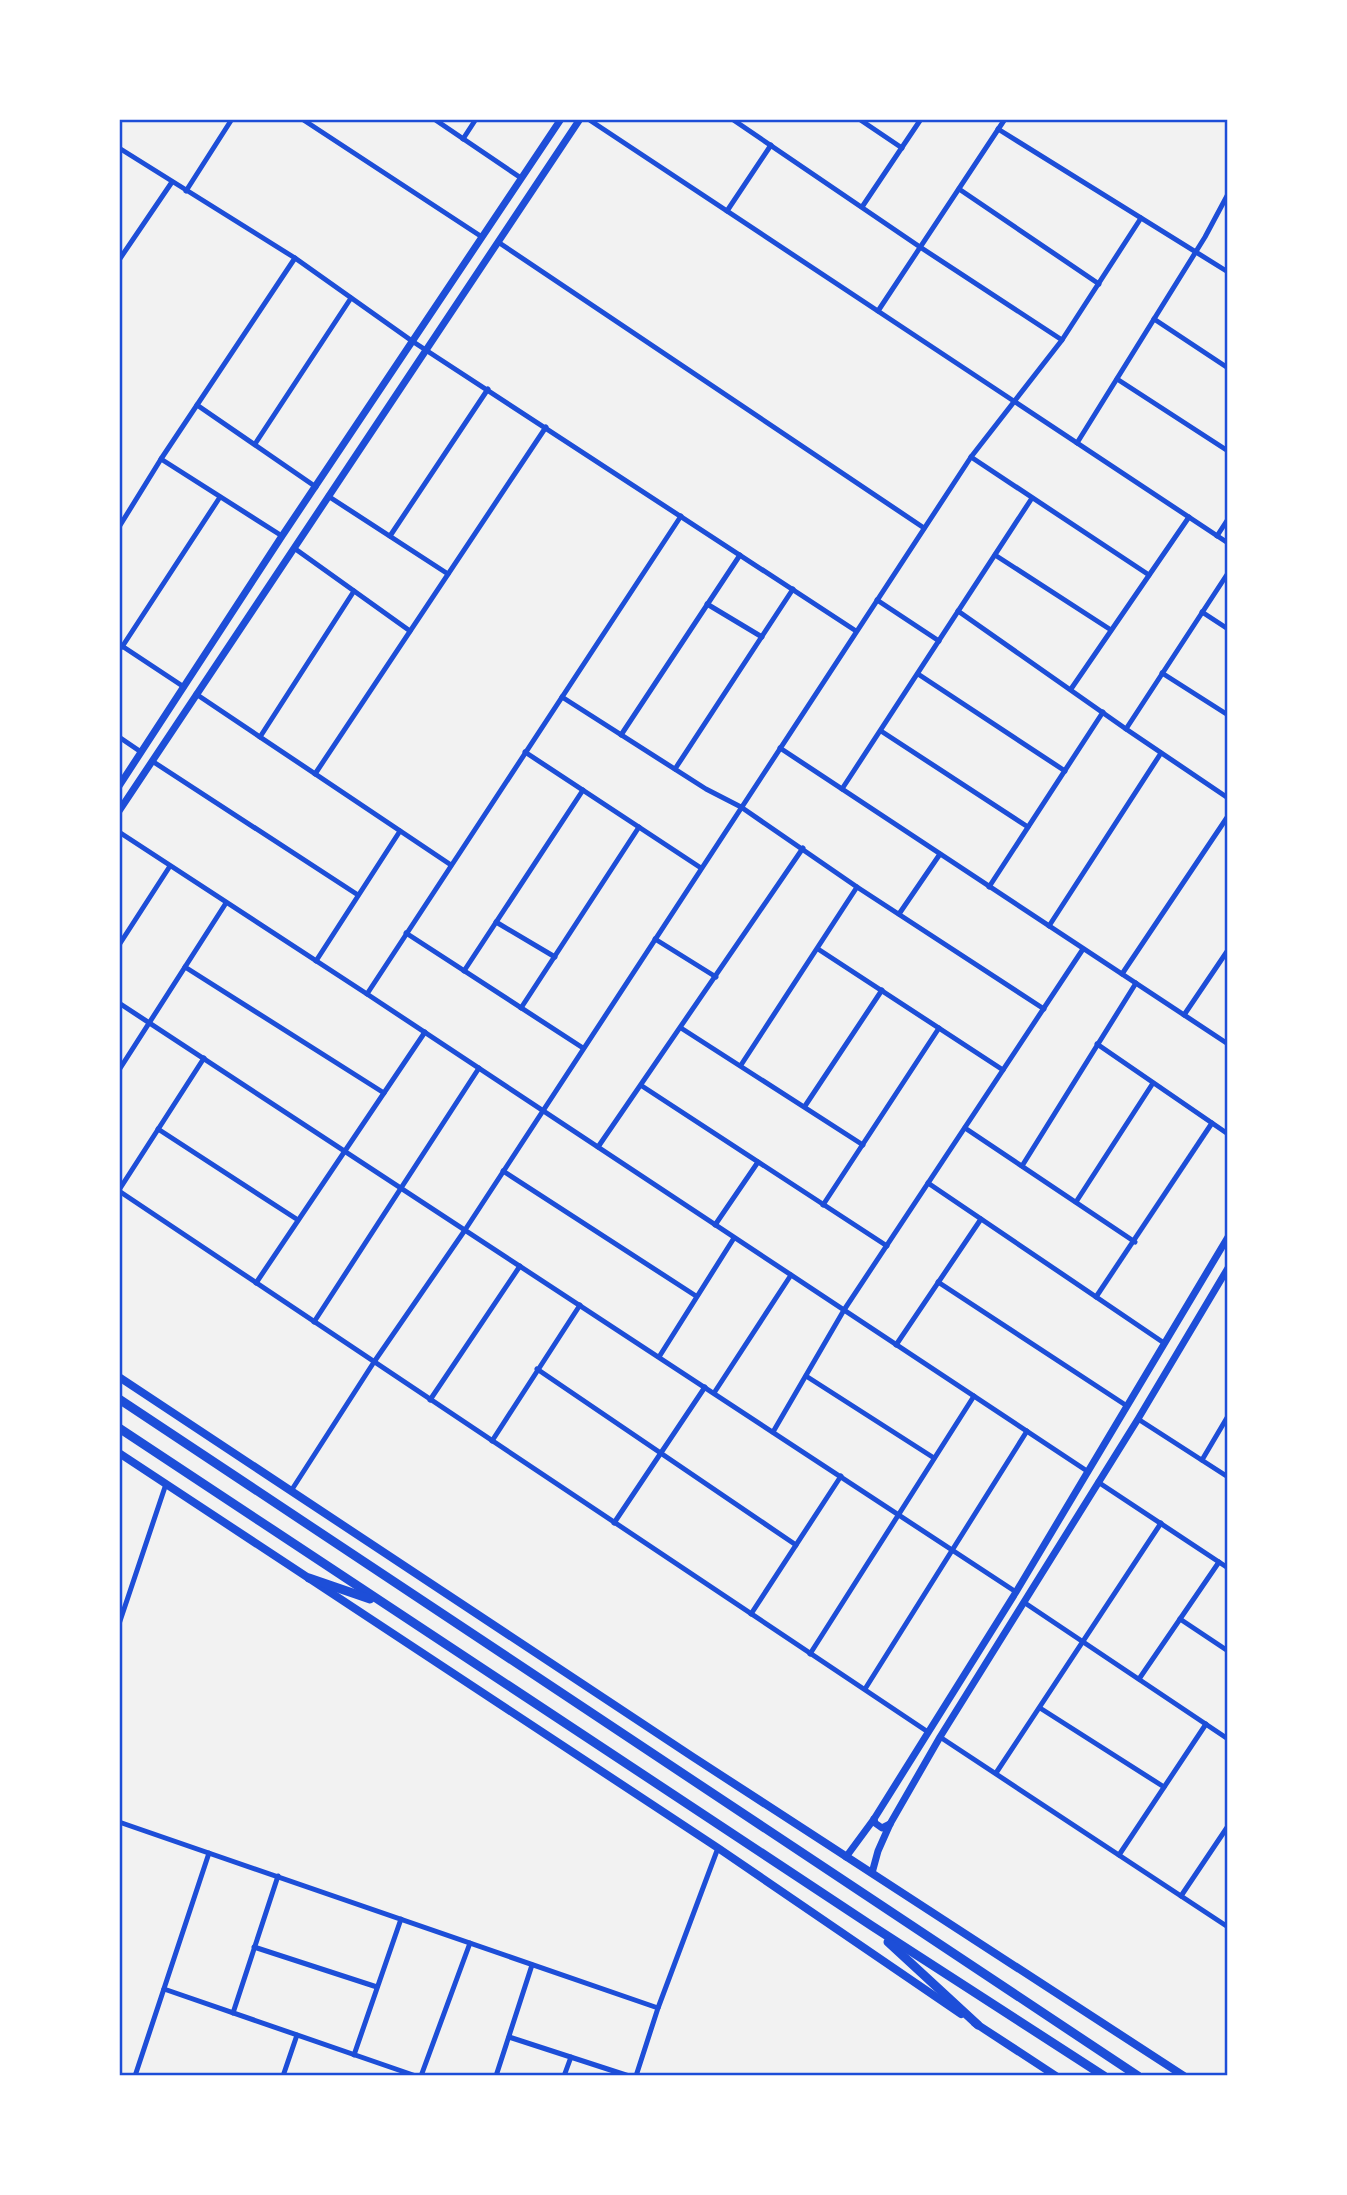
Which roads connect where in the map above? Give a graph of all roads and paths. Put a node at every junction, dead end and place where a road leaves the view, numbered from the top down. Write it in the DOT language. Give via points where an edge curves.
graph roads {
  1 [pos="232,119"];
  2 [pos="302,119"];
  3 [pos="434,119"];
  4 [pos="476,119"];
  5 [pos="561,119"];
  6 [pos="580,119"];
  7 [pos="589,119"];
  8 [pos="732,119"];
  9 [pos="859,119"];
  10 [pos="921,119"];
  11 [pos="1005,119"];
  12 [pos="312,122"];
  13 [pos="999,130"];
  14 [pos="463,139"];
  15 [pos="771,145"];
  16 [pos="119,148"];
  17 [pos="902,148"];
  18 [pos="521,178"];
  19 [pos="172,182"];
  20 [pos="959,189"];
  21 [pos="186,191"];
  22 [pos="1228,194"];
  23 [pos="862,207"];
  24 [pos="727,211"];
  25 [pos="1141,218"];
  26 [pos="482,237"];
  27 [pos="498,242"];
  28 [pos="920,247"];
  29 [pos="1195,252"];
  30 [pos="295,258"];
  31 [pos="119,260"];
  32 [pos="1228,272"];
  33 [pos="1099,284"];
  34 [pos="351,298"];
  35 [pos="878,311"];
  36 [pos="1154,319"];
  37 [pos="425,321"];
  38 [pos="439,331"];
  39 [pos="1062,340"];
  40 [pos="412,341"];
  41 [pos="426,349"];
  42 [pos="401,358"];
  43 [pos="414,367"];
  44 [pos="1228,368"];
  45 [pos="1117,379"];
  46 [pos="488,389"];
  47 [pos="1013,401"];
  48 [pos="197,405"];
  49 [pos="546,427"];
  50 [pos="1077,443"];
  51 [pos="255,444"];
  52 [pos="1228,450"];
  53 [pos="971,457"];
  54 [pos="161,459"];
  55 [pos="316,486"];
  56 [pos="328,496"];
  57 [pos="220,497"];
  58 [pos="1032,498"];
  59 [pos="681,516"];
  60 [pos="1189,517"];
  61 [pos="1228,519"];
  62 [pos="119,527"];
  63 [pos="924,528"];
  64 [pos="282,536"];
  65 [pos="390,536"];
  66 [pos="1217,536"];
  67 [pos="1228,543"];
  68 [pos="294,548"];
  69 [pos="740,555"];
  70 [pos="995,555"];
  71 [pos="1228,573"];
  72 [pos="448,574"];
  73 [pos="1149,575"];
  74 [pos="793,589"];
  75 [pos="354,591"];
  76 [pos="877,600"];
  77 [pos="707,604"];
  78 [pos="958,611"];
  79 [pos="1202,612"];
  80 [pos="1228,629"];
  81 [pos="1111,630"];
  82 [pos="410,631"];
  83 [pos="856,631"];
  84 [pos="762,637"];
  85 [pos="939,640"];
  86 [pos="121,645"];
  87 [pos="1162,673"];
  88 [pos="918,674"];
  89 [pos="184,687"];
  90 [pos="1071,689"];
  91 [pos="196,694"];
  92 [pos="562,697"];
  93 [pos="1102,712"];
  94 [pos="1228,715"];
  95 [pos="1126,729"];
  96 [pos="881,731"];
  97 [pos="621,735"];
  98 [pos="119,737"];
  99 [pos="260,737"];
  100 [pos="780,748"];
  101 [pos="141,752"];
  102 [pos="525,752"];
  103 [pos="1161,753"];
  104 [pos="152,761"];
  105 [pos="675,769"];
  106 [pos="1065,771"];
  107 [pos="315,774"];
  108 [pos="119,786"];
  109 [pos="842,789"];
  110 [pos="583,790"];
  111 [pos="1228,798"];
  112 [pos="741,807"];
  113 [pos="119,811"];
  114 [pos="1228,816"];
  115 [pos="639,827"];
  116 [pos="1028,827"];
  117 [pos="400,831"];
  118 [pos="119,832"];
  119 [pos="803,848"];
  120 [pos="940,854"];
  121 [pos="451,865"];
  122 [pos="170,866"];
  123 [pos="701,867"];
  124 [pos="858,887"];
  125 [pos="989,887"];
  126 [pos="358,895"];
  127 [pos="226,903"];
  128 [pos="899,914"];
  129 [pos="496,922"];
  130 [pos="1049,926"];
  131 [pos="406,933"];
  132 [pos="654,939"];
  133 [pos="119,945"];
  134 [pos="818,949"];
  135 [pos="1083,949"];
  136 [pos="1227,955"];
  137 [pos="555,957"];
  138 [pos="316,961"];
  139 [pos="185,967"];
  140 [pos="464,971"];
  141 [pos="1122,974"];
  142 [pos="716,977"];
  143 [pos="1136,983"];
  144 [pos="882,990"];
  145 [pos="367,994"];
  146 [pos="119,1003"];
  147 [pos="521,1008"];
  148 [pos="1044,1009"];
  149 [pos="1184,1015"];
  150 [pos="150,1023"];
  151 [pos="681,1028"];
  152 [pos="939,1028"];
  153 [pos="425,1032"];
  154 [pos="1097,1044"];
  155 [pos="1228,1044"];
  156 [pos="583,1048"];
  157 [pos="204,1058"];
  158 [pos="741,1065"];
  159 [pos="478,1068"];
  160 [pos="119,1070"];
  161 [pos="1003,1070"];
  162 [pos="1153,1083"];
  163 [pos="642,1086"];
  164 [pos="384,1093"];
  165 [pos="805,1106"];
  166 [pos="542,1110"];
  167 [pos="1212,1123"];
  168 [pos="965,1128"];
  169 [pos="158,1129"];
  170 [pos="1228,1135"];
  171 [pos="863,1145"];
  172 [pos="598,1147"];
  173 [pos="346,1152"];
  174 [pos="758,1162"];
  175 [pos="1022,1166"];
  176 [pos="503,1171"];
  177 [pos="928,1183"];
  178 [pos="402,1188"];
  179 [pos="119,1190"];
  180 [pos="1076,1202"];
  181 [pos="824,1205"];
  182 [pos="981,1219"];
  183 [pos="298,1220"];
  184 [pos="715,1225"];
  185 [pos="465,1230"];
  186 [pos="1228,1237"];
  187 [pos="734,1238"];
  188 [pos="1135,1242"];
  189 [pos="887,1246"];
  190 [pos="520,1266"];
  191 [pos="1227,1270"];
  192 [pos="791,1275"];
  193 [pos="939,1282"];
  194 [pos="256,1283"];
  195 [pos="696,1296"];
  196 [pos="1096,1297"];
  197 [pos="580,1306"];
  198 [pos="844,1310"];
  199 [pos="314,1322"];
  200 [pos="1164,1344"];
  201 [pos="896,1345"];
  202 [pos="1177,1354"];
  203 [pos="659,1357"];
  204 [pos="374,1362"];
  205 [pos="537,1369"];
  206 [pos="806,1376"];
  207 [pos="1145,1376"];
  208 [pos="119,1377"];
  209 [pos="1159,1384"];
  210 [pos="705,1387"];
  211 [pos="714,1393"];
  212 [pos="974,1396"];
  213 [pos="119,1399"];
  214 [pos="430,1400"];
  215 [pos="1126,1406"];
  216 [pos="1228,1416"];
  217 [pos="1138,1419"];
  218 [pos="119,1428"];
  219 [pos="1027,1431"];
  220 [pos="773,1432"];
  221 [pos="492,1441"];
  222 [pos="661,1452"];
  223 [pos="119,1453"];
  224 [pos="934,1458"];
  225 [pos="1202,1460"];
  226 [pos="1087,1471"];
  227 [pos="841,1476"];
  228 [pos="1228,1477"];
  229 [pos="1098,1482"];
  230 [pos="166,1484"];
  231 [pos="291,1491"];
  232 [pos="899,1515"];
  233 [pos="614,1523"];
  234 [pos="1161,1523"];
  235 [pos="796,1545"];
  236 [pos="952,1550"];
  237 [pos="1219,1562"];
  238 [pos="1228,1568"];
  239 [pos="309,1578"];
  240 [pos="1016,1592"];
  241 [pos="119,1597"];
  242 [pos="127,1600"];
  243 [pos="1025,1602"];
  244 [pos="383,1604"];
  245 [pos="751,1614"];
  246 [pos="1180,1619"];
  247 [pos="119,1624"];
  248 [pos="1084,1642"];
  249 [pos="1228,1651"];
  250 [pos="810,1654"];
  251 [pos="1139,1679"];
  252 [pos="865,1689"];
  253 [pos="1040,1708"];
  254 [pos="1206,1724"];
  255 [pos="928,1732"];
  256 [pos="940,1737"];
  257 [pos="1228,1739"];
  258 [pos="996,1773"];
  259 [pos="1164,1787"];
  260 [pos="874,1819"];
  261 [pos="119,1822"];
  262 [pos="890,1824"];
  263 [pos="1228,1827"];
  264 [pos="718,1848"];
  265 [pos="209,1853"];
  266 [pos="1119,1855"];
  267 [pos="846,1857"];
  268 [pos="872,1873"];
  269 [pos="278,1876"];
  270 [pos="1181,1895"];
  271 [pos="401,1919"];
  272 [pos="872,1926"];
  273 [pos="1228,1927"];
  274 [pos="470,1943"];
  275 [pos="254,1947"];
  276 [pos="532,1965"];
  277 [pos="377,1987"];
  278 [pos="164,1989"];
  279 [pos="658,2008"];
  280 [pos="233,2013"];
  281 [pos="978,2025"];
  282 [pos="297,2035"];
  283 [pos="509,2037"];
  284 [pos="354,2055"];
  285 [pos="571,2057"];
  286 [pos="135,2076"];
  287 [pos="283,2076"];
  288 [pos="419,2076"];
  289 [pos="496,2076"];
  290 [pos="564,2076"];
  291 [pos="629,2076"];
  292 [pos="636,2076"];
  293 [pos="1056,2076"];
  294 [pos="1104,2076"];
  295 [pos="1138,2076"];
  296 [pos="1184,2076"];
  1 -- 21 [label="street"];
  2 -- 12 [label="street"];
  3 -- 14 [label="street"];
  4 -- 14 [label="street"];
  5 -- 18 [label="street"];
  6 -- 27 [label="street"];
  7 -- 24 [label="street"];
  8 -- 15 [label="street"];
  9 -- 17 [label="street"];
  10 -- 17 [label="street"];
  11 -- 13 [label="street"];
  12 -- 26 [label="street"];
  13 -- 20 [label="street"];
  13 -- 25 [label="street"];
  14 -- 18 [label="street"];
  15 -- 23 [label="street"];
  15 -- 24 [label="street"];
  16 -- 19 [label="street"];
  17 -- 23 [label="street"];
  18 -- 26 [label="street"];
  19 -- 21 [label="street"];
  19 -- 31 [label="street"];
  20 -- 28 [label="street"];
  20 -- 33 [label="street"];
  21 -- 30 [label="street"];
  22 -- 29 [label="street"];
  23 -- 28 [label="street"];
  24 -- 35 [label="street"];
  25 -- 29 [label="street"];
  25 -- 33 [label="street"];
  26 -- 37 [label="street"];
  27 -- 38 [label="street"];
  27 -- 63 [label="street"];
  28 -- 35 [label="street"];
  28 -- 39 [label="street"];
  29 -- 32 [label="street"];
  29 -- 36 [label="street"];
  30 -- 34 [label="street"];
  30 -- 48 [label="street"];
  33 -- 39 [label="street"];
  34 -- 40 [label="street"];
  34 -- 51 [label="street"];
  35 -- 47 [label="street"];
  36 -- 44 [label="street"];
  36 -- 45 [label="street"];
  37 -- 38 [label="street" via="429,330"];
  37 -- 40 [label="street"];
  38 -- 41 [label="street"];
  39 -- 47 [label="street"];
  40 -- 41 [label="street"];
  40 -- 42 [label="street"];
  41 -- 43 [label="street"];
  41 -- 46 [label="street"];
  42 -- 43 [label="street" via="410,359"];
  42 -- 55 [label="street"];
  43 -- 56 [label="street"];
  45 -- 50 [label="street"];
  45 -- 52 [label="street"];
  46 -- 49 [label="street"];
  46 -- 65 [label="street"];
  47 -- 50 [label="street"];
  47 -- 53 [label="street"];
  48 -- 51 [label="street"];
  48 -- 54 [label="street"];
  49 -- 59 [label="street"];
  49 -- 72 [label="street"];
  50 -- 60 [label="street"];
  51 -- 55 [label="street"];
  53 -- 58 [label="street"];
  53 -- 63 [label="street"];
  54 -- 57 [label="street"];
  54 -- 62 [label="street"];
  55 -- 64 [label="street"];
  56 -- 65 [label="street"];
  56 -- 68 [label="street"];
  57 -- 64 [label="street"];
  57 -- 86 [label="street"];
  58 -- 70 [label="street"];
  58 -- 73 [label="street"];
  59 -- 69 [label="street"];
  59 -- 92 [label="street"];
  60 -- 66 [label="street"];
  60 -- 73 [label="street"];
  61 -- 66 [label="street"];
  63 -- 76 [label="street"];
  64 -- 89 [label="street"];
  65 -- 72 [label="street"];
  66 -- 67 [label="street"];
  68 -- 75 [label="street"];
  68 -- 91 [label="street"];
  69 -- 74 [label="street"];
  69 -- 77 [label="street"];
  70 -- 78 [label="street"];
  70 -- 81 [label="street"];
  71 -- 79 [label="street"];
  72 -- 82 [label="street"];
  73 -- 81 [label="street"];
  74 -- 83 [label="street"];
  74 -- 84 [label="street"];
  75 -- 82 [label="street"];
  75 -- 99 [label="street"];
  76 -- 83 [label="street"];
  76 -- 85 [label="street"];
  77 -- 84 [label="street"];
  77 -- 97 [label="street"];
  78 -- 85 [label="street"];
  78 -- 90 [label="street"];
  79 -- 80 [label="street"];
  79 -- 87 [label="street"];
  81 -- 90 [label="street"];
  82 -- 107 [label="street"];
  83 -- 100 [label="street"];
  84 -- 105 [label="street"];
  85 -- 88 [label="street"];
  86 -- 89 [label="street"];
  87 -- 94 [label="street"];
  87 -- 95 [label="street"];
  88 -- 96 [label="street"];
  88 -- 106 [label="street"];
  89 -- 101 [label="street"];
  90 -- 93 [label="street"];
  91 -- 99 [label="street"];
  91 -- 104 [label="street"];
  92 -- 97 [label="street"];
  92 -- 102 [label="street"];
  93 -- 95 [label="street"];
  93 -- 106 [label="street"];
  95 -- 103 [label="street"];
  96 -- 109 [label="street"];
  96 -- 116 [label="street"];
  97 -- 105 [label="street"];
  98 -- 101 [label="street"];
  99 -- 107 [label="street"];
  100 -- 109 [label="street"];
  100 -- 112 [label="street"];
  101 -- 108 [label="street"];
  102 -- 110 [label="street"];
  102 -- 121 [label="street"];
  103 -- 111 [label="street"];
  103 -- 130 [label="street"];
  104 -- 113 [label="street"];
  104 -- 126 [label="street"];
  105 -- 112 [label="street"];
  106 -- 116 [label="street"];
  107 -- 117 [label="street"];
  109 -- 120 [label="street"];
  110 -- 115 [label="street"];
  110 -- 129 [label="street"];
  112 -- 119 [label="street"];
  112 -- 123 [label="street"];
  114 -- 141 [label="street"];
  115 -- 123 [label="street"];
  115 -- 137 [label="street"];
  116 -- 125 [label="street"];
  117 -- 121 [label="street"];
  117 -- 126 [label="street"];
  118 -- 122 [label="street"];
  119 -- 124 [label="street"];
  119 -- 142 [label="street"];
  120 -- 125 [label="street"];
  120 -- 128 [label="street"];
  121 -- 131 [label="street"];
  122 -- 127 [label="street"];
  122 -- 133 [label="street"];
  123 -- 132 [label="street"];
  124 -- 128 [label="street"];
  124 -- 134 [label="street"];
  125 -- 130 [label="street"];
  126 -- 138 [label="street"];
  127 -- 138 [label="street"];
  127 -- 139 [label="street"];
  128 -- 148 [label="street"];
  129 -- 137 [label="street"];
  129 -- 140 [label="street"];
  130 -- 135 [label="street"];
  131 -- 140 [label="street"];
  131 -- 145 [label="street"];
  132 -- 142 [label="street"];
  132 -- 156 [label="street"];
  134 -- 144 [label="street"];
  134 -- 158 [label="street"];
  135 -- 141 [label="street"];
  135 -- 148 [label="street"];
  136 -- 149 [label="street"];
  137 -- 147 [label="street"];
  138 -- 145 [label="street"];
  139 -- 150 [label="street"];
  139 -- 164 [label="street"];
  140 -- 147 [label="street"];
  141 -- 143 [label="street"];
  142 -- 151 [label="street"];
  143 -- 149 [label="street"];
  143 -- 154 [label="street"];
  144 -- 152 [label="street"];
  144 -- 165 [label="street"];
  145 -- 153 [label="street"];
  146 -- 150 [label="street"];
  147 -- 156 [label="street"];
  148 -- 161 [label="street"];
  149 -- 155 [label="street"];
  150 -- 157 [label="street"];
  150 -- 160 [label="street"];
  151 -- 158 [label="street"];
  151 -- 163 [label="street"];
  152 -- 161 [label="street"];
  152 -- 171 [label="street"];
  153 -- 159 [label="street"];
  153 -- 164 [label="street"];
  154 -- 162 [label="street"];
  154 -- 175 [label="street"];
  156 -- 166 [label="street"];
  157 -- 169 [label="street"];
  157 -- 173 [label="street"];
  158 -- 165 [label="street"];
  159 -- 166 [label="street"];
  159 -- 178 [label="street"];
  161 -- 168 [label="street"];
  162 -- 167 [label="street"];
  162 -- 180 [label="street"];
  163 -- 172 [label="street"];
  163 -- 174 [label="street"];
  164 -- 173 [label="street"];
  165 -- 171 [label="street"];
  166 -- 172 [label="street"];
  166 -- 176 [label="street"];
  167 -- 170 [label="street"];
  167 -- 188 [label="street"];
  168 -- 175 [label="street"];
  168 -- 177 [label="street"];
  169 -- 179 [label="street"];
  169 -- 183 [label="street"];
  171 -- 181 [label="street"];
  172 -- 184 [label="street"];
  173 -- 178 [label="street"];
  173 -- 183 [label="street"];
  174 -- 181 [label="street"];
  174 -- 184 [label="street"];
  175 -- 180 [label="street"];
  176 -- 185 [label="street"];
  176 -- 195 [label="street"];
  177 -- 182 [label="street"];
  177 -- 189 [label="street"];
  178 -- 185 [label="street"];
  178 -- 199 [label="street"];
  179 -- 194 [label="street"];
  180 -- 188 [label="street"];
  181 -- 189 [label="street"];
  182 -- 193 [label="street"];
  182 -- 196 [label="street"];
  183 -- 194 [label="street"];
  184 -- 187 [label="street"];
  185 -- 190 [label="street"];
  185 -- 204 [label="street"];
  186 -- 200 [label="street"];
  187 -- 192 [label="street"];
  187 -- 195 [label="street"];
  188 -- 196 [label="street"];
  189 -- 198 [label="street"];
  190 -- 197 [label="street"];
  190 -- 214 [label="street"];
  191 -- 202 [label="street"];
  192 -- 198 [label="street"];
  192 -- 211 [label="street"];
  193 -- 201 [label="street"];
  193 -- 215 [label="street"];
  194 -- 199 [label="street"];
  195 -- 203 [label="street"];
  196 -- 200 [label="street"];
  197 -- 203 [label="street"];
  197 -- 205 [label="street"];
  198 -- 201 [label="street"];
  198 -- 206 [label="street"];
  199 -- 204 [label="street"];
  200 -- 202 [label="street" via="1167,1354"];
  200 -- 207 [label="street"];
  201 -- 212 [label="street"];
  202 -- 209 [label="street"];
  203 -- 210 [label="street"];
  204 -- 214 [label="street"];
  204 -- 231 [label="street"];
  205 -- 221 [label="street"];
  205 -- 222 [label="street"];
  206 -- 220 [label="street"];
  206 -- 224 [label="street"];
  207 -- 209 [label="street" via="1155,1375"];
  207 -- 215 [label="street"];
  208 -- 231 [label="main road"];
  209 -- 217 [label="street"];
  210 -- 211 [label="street"];
  210 -- 222 [label="street"];
  211 -- 220 [label="street"];
  212 -- 219 [label="street"];
  212 -- 224 [label="street"];
  213 -- 295 [label="highway"];
  214 -- 221 [label="street"];
  215 -- 226 [label="street"];
  216 -- 225 [label="street"];
  217 -- 225 [label="street"];
  217 -- 229 [label="street"];
  218 -- 244 [label="highway"];
  219 -- 226 [label="street"];
  219 -- 236 [label="street"];
  220 -- 227 [label="street"];
  221 -- 233 [label="street"];
  222 -- 233 [label="street"];
  222 -- 235 [label="street"];
  223 -- 230 [label="main road"];
  224 -- 232 [label="street"];
  225 -- 228 [label="street"];
  226 -- 240 [label="street"];
  227 -- 232 [label="street"];
  227 -- 235 [label="street"];
  229 -- 234 [label="street"];
  229 -- 243 [label="street"];
  230 -- 239 [label="main road"];
  230 -- 242 [label="street"];
  231 -- 267 [label="main road"];
  232 -- 236 [label="street"];
  232 -- 250 [label="street"];
  233 -- 245 [label="street"];
  234 -- 237 [label="street"];
  234 -- 248 [label="street"];
  235 -- 245 [label="street"];
  236 -- 240 [label="street"];
  236 -- 252 [label="street"];
  237 -- 238 [label="street"];
  237 -- 246 [label="street"];
  239 -- 244 [label="highway"];
  239 -- 264 [label="main road"];
  240 -- 255 [label="street"];
  241 -- 242 [label="street"];
  242 -- 247 [label="street"];
  243 -- 248 [label="street"];
  243 -- 256 [label="street"];
  244 -- 272 [label="highway"];
  245 -- 250 [label="street"];
  246 -- 249 [label="street"];
  246 -- 251 [label="street"];
  248 -- 251 [label="street"];
  248 -- 253 [label="street"];
  250 -- 252 [label="street"];
  251 -- 254 [label="street"];
  252 -- 255 [label="street"];
  253 -- 258 [label="street"];
  253 -- 259 [label="street"];
  254 -- 257 [label="street"];
  254 -- 259 [label="street"];
  255 -- 260 [label="street"];
  256 -- 258 [label="street"];
  256 -- 262 [label="street"];
  258 -- 266 [label="street"];
  259 -- 266 [label="street"];
  260 -- 262 [label="street" via="878,1827"];
  260 -- 267 [label="street"];
  261 -- 265 [label="street"];
  262 -- 268 [label="street"];
  263 -- 270 [label="street"];
  264 -- 279 [label="street"];
  264 -- 281 [label="main road"];
  265 -- 269 [label="street"];
  265 -- 278 [label="street"];
  266 -- 270 [label="street"];
  267 -- 268 [label="main road"];
  268 -- 296 [label="main road"];
  269 -- 271 [label="street"];
  269 -- 275 [label="street"];
  270 -- 273 [label="street"];
  271 -- 274 [label="street"];
  271 -- 277 [label="street"];
  272 -- 281 [label="highway"];
  272 -- 294 [label="highway"];
  274 -- 276 [label="street"];
  274 -- 288 [label="street"];
  275 -- 277 [label="street"];
  275 -- 280 [label="street"];
  276 -- 279 [label="street"];
  276 -- 283 [label="street"];
  277 -- 284 [label="street"];
  278 -- 280 [label="street"];
  278 -- 286 [label="street"];
  279 -- 292 [label="street"];
  280 -- 282 [label="street"];
  281 -- 293 [label="main road"];
  282 -- 284 [label="street"];
  282 -- 287 [label="street"];
  283 -- 285 [label="street"];
  283 -- 289 [label="street"];
  284 -- 288 [label="street"];
  285 -- 290 [label="street"];
  285 -- 291 [label="street"];
}
